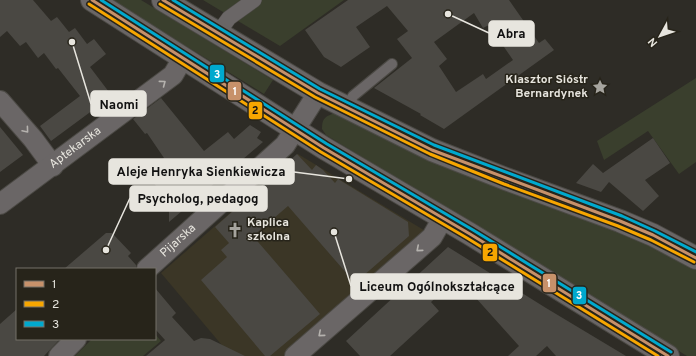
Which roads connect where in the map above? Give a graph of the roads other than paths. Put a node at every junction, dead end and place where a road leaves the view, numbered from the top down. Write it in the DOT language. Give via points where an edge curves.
graph roads {
  1 [pos="92,0"];
  2 [pos="163,0"];
  3 [pos="254,0"];
  4 [pos="218,33"];
  5 [pos="183,58"];
  6 [pos="392,64"];
  7 [pos="318,93"];
  8 [pos="0,101"];
  9 [pos="347,108"];
  10 [pos="295,130"];
  11 [pos="53,166"];
  12 [pos="0,204"];
  13 [pos="443,218"];
  14 [pos="696,258"];
  15 [pos="156,266"];
  16 [pos="75,340"];
  17 [pos="59,356"];
  18 [pos="295,356"];
  19 [pos="668,356"];
  1 -- 5 [label="street"];
  2 -- 4 [label="street"];
  3 -- 4 [label="street" via="229,18"];
  4 -- 7 [label="street"];
  5 -- 10 [label="street"];
  11 -- 5 [label="street, Aptekarska, one-way" via="173,75"];
  6 -- 9 [label="lane" via="353,96"];
  7 -- 9 [label="street"];
  7 -- 10 [label="street, Pijarska"];
  8 -- 11 [label="street, one-way"];
  9 -- 14 [label="street" via="432,150 620,221"];
  10 -- 13 [label="street"];
  10 -- 15 [label="street, Pijarska" via="285,145"];
  11 -- 12 [label="street, Aptekarska"];
  13 -- 18 [label="street, one-way" via="432,237"];
  13 -- 19 [label="street"];
  16 -- 17 [label="street"];
}
